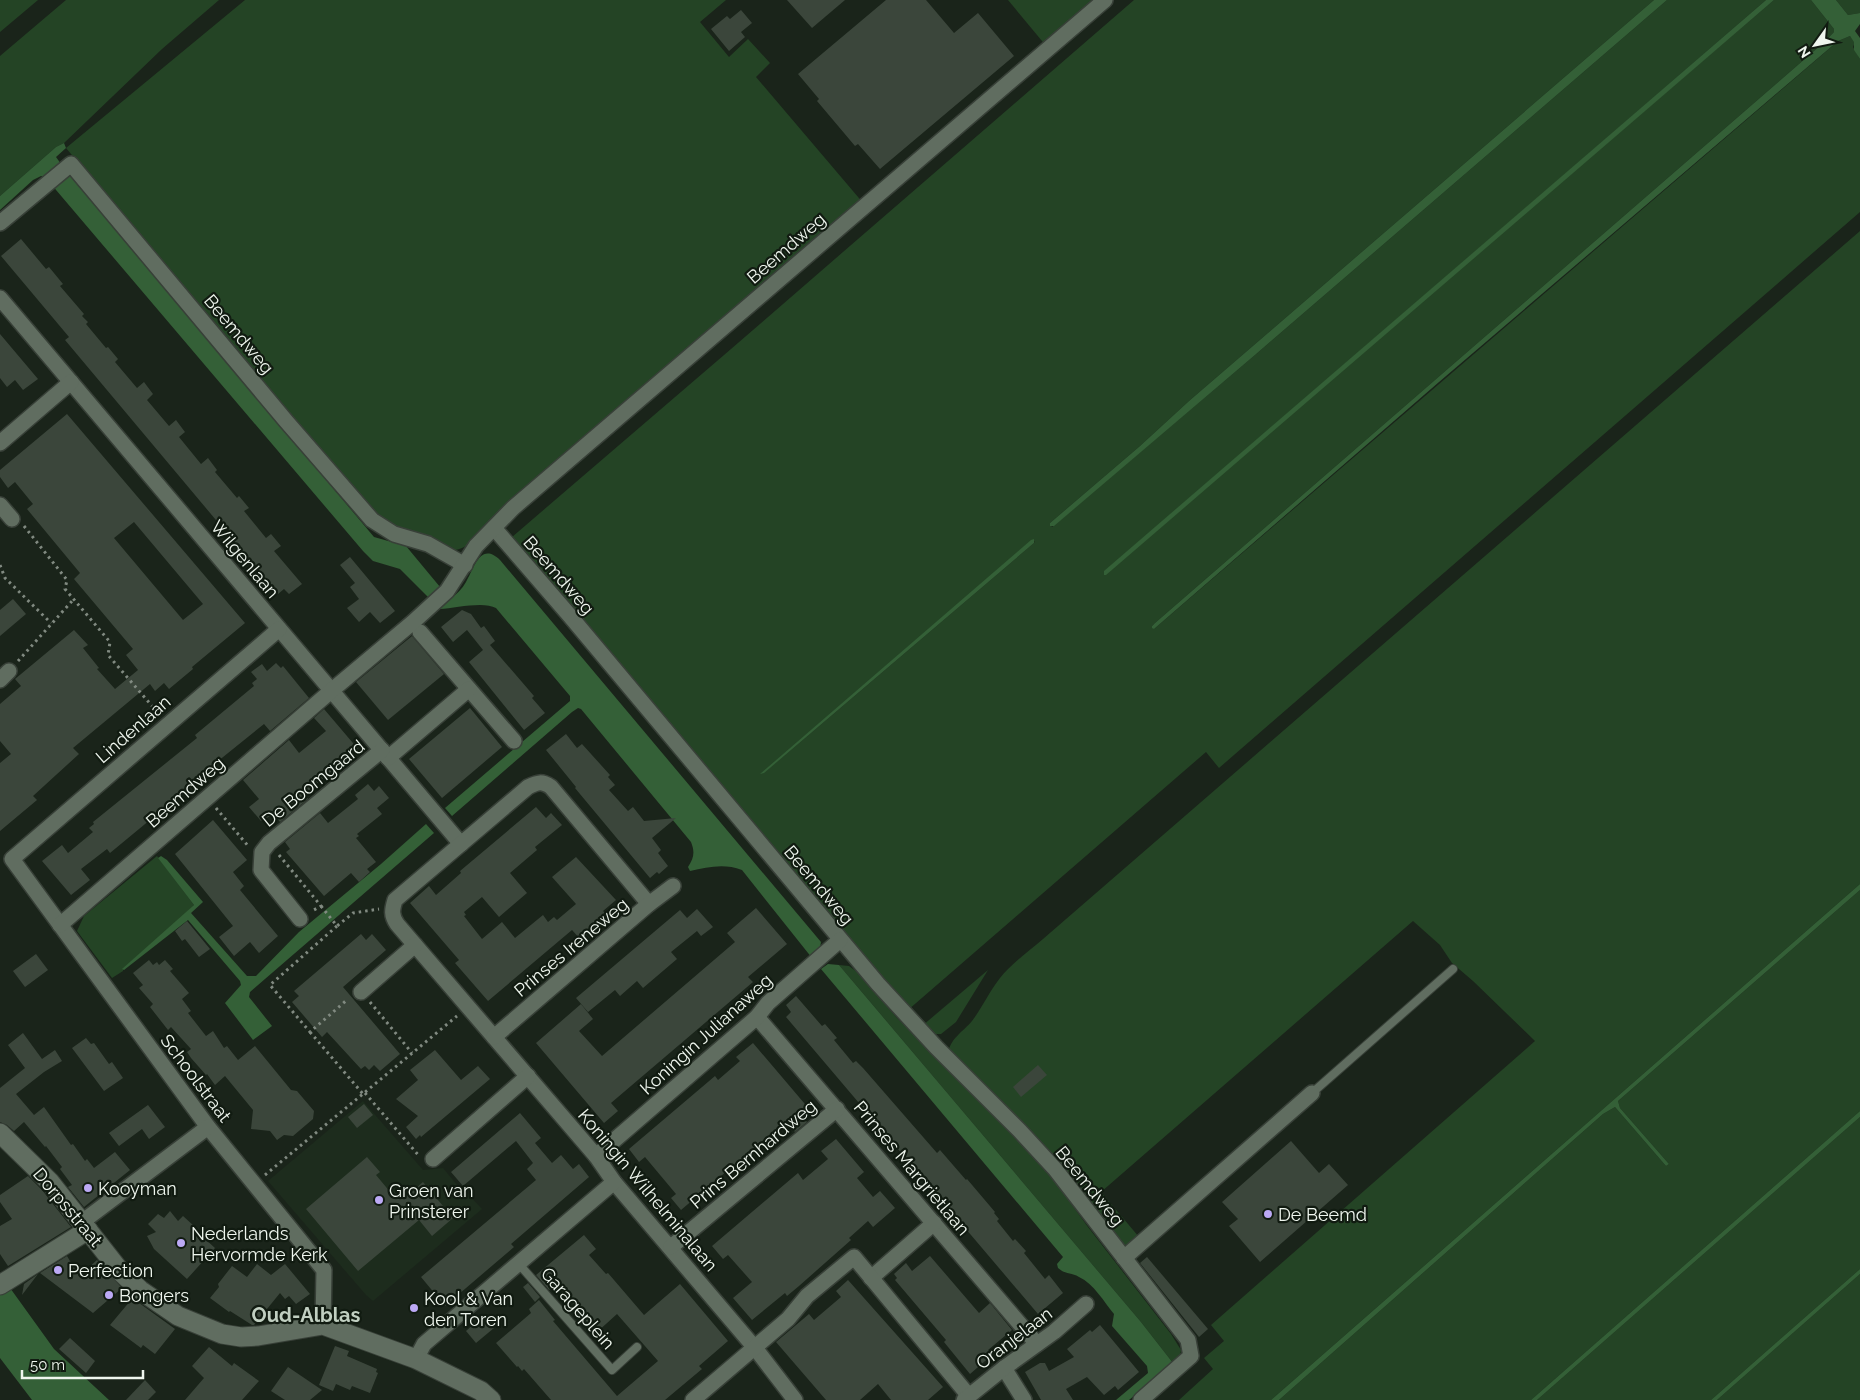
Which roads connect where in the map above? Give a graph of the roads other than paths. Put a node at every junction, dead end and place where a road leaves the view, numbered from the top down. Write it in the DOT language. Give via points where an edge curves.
graph roads {
  1 [pos="1105,0"];
  2 [pos="0,223"];
  3 [pos="0,298"];
  4 [pos="71,382"];
  5 [pos="0,443"];
  6 [pos="0,505"];
  7 [pos="12,519"];
  8 [pos="494,528"];
  9 [pos="465,565"];
  10 [pos="279,629"];
  11 [pos="420,632"];
  12 [pos="469,689"];
  13 [pos="332,690"];
  14 [pos="514,741"];
  15 [pos="385,754"];
  16 [pos="461,844"];
  17 [pos="12,859"];
  18 [pos="673,886"];
  19 [pos="649,904"];
  20 [pos="300,918"];
  21 [pos="60,925"];
  22 [pos="840,940"];
  23 [pos="415,945"];
  24 [pos="1453,969"];
  25 [pos="361,992"];
  26 [pos="758,1017"];
  27 [pos="494,1037"];
  28 [pos="528,1076"];
  29 [pos="1312,1093"];
  30 [pos="837,1109"];
  31 [pos="208,1127"];
  32 [pos="0,1133"];
  33 [pos="596,1156"];
  34 [pos="433,1159"];
  35 [pos="614,1182"];
  36 [pos="934,1223"];
  37 [pos="85,1226"];
  38 [pos="671,1247"];
  39 [pos="1124,1258"];
  40 [pos="518,1263"];
  41 [pos="871,1278"];
  42 [pos="6,1281"];
  43 [pos="1086,1304"];
  44 [pos="323,1325"];
  45 [pos="1037,1344"];
  46 [pos="638,1348"];
  47 [pos="755,1348"];
  48 [pos="416,1359"];
  49 [pos="1004,1368"];
  50 [pos="967,1398"];
  51 [pos="491,1400"];
  52 [pos="694,1400"];
  53 [pos="795,1400"];
  54 [pos="1024,1400"];
  55 [pos="1141,1400"];
  1 -- 8 [label="street, Beemdweg" via="513,508"];
  2 -- 9 [label="street, Beemdweg" via="71,164 372,520 394,534 428,544"];
  3 -- 4 [label="street, Wilgenlaan"];
  4 -- 5 [label="street"];
  4 -- 10 [label="street, Wilgenlaan"];
  6 -- 7 [label="street"];
  8 -- 9 [label="street, Beemdweg" via="476,546"];
  8 -- 22 [label="street, Beemdweg"];
  9 -- 13 [label="street, Beemdweg" via="447,591"];
  10 -- 13 [label="street, Wilgenlaan"];
  10 -- 17 [label="street, Lindenlaan"];
  11 -- 12 [label="street"];
  12 -- 14 [label="street"];
  12 -- 15 [label="street, De Boomgaard"];
  13 -- 15 [label="street, Wilgenlaan"];
  13 -- 21 [label="street, Beemdweg"];
  15 -- 16 [label="street, Wilgenlaan"];
  15 -- 20 [label="street, De Boomgaard" via="265,848 260,870"];
  16 -- 19 [label="street" via="528,788 544,782"];
  16 -- 23 [label="street, Koningin Wilhelminalaan" via="396,900 392,908 392,916"];
  17 -- 21 [label="street, Schoolstraat"];
  18 -- 19 [label="street, Prinses Ireneweg"];
  19 -- 27 [label="street, Prinses Ireneweg"];
  21 -- 31 [label="street, Schoolstraat"];
  22 -- 26 [label="street, Koningin Julianaweg" via="768,1003"];
  22 -- 39 [label="street, Beemdweg" via="936,1047 1020,1131"];
  23 -- 25 [label="street"];
  23 -- 27 [label="street, Koningin Wilhelminalaan"];
  24 -- 29 [label="lane"];
  26 -- 30 [label="street, Prinses Margrietlaan"];
  26 -- 33 [label="street, Koningin Julianaweg"];
  27 -- 28 [label="street, Koningin Wilhelminalaan"];
  28 -- 33 [label="street, Koningin Wilhelminalaan"];
  28 -- 34 [label="street"];
  29 -- 39 [label="street"];
  30 -- 36 [label="street, Prinses Margrietlaan"];
  30 -- 38 [label="street, Prins Bernhardweg"];
  31 -- 37 [label="street"];
  31 -- 44 [label="street, Schoolstraat" via="324,1270"];
  32 -- 37 [label="street, Dorpsstraat" via="50,1182"];
  33 -- 35 [label="street, Koningin Wilhelminalaan"];
  35 -- 38 [label="street, Koningin Wilhelminalaan"];
  35 -- 40 [label="street"];
  36 -- 41 [label="street"];
  36 -- 45 [label="street, Prinses Margrietlaan"];
  37 -- 42 [label="street"];
  37 -- 44 [label="street, Dorpsstraat" via="120,1271 140,1290 178,1316 204,1328 240,1337"];
  38 -- 47 [label="street, Koningin Wilhelminalaan"];
  39 -- 55 [label="street, Beemdweg" via="1188,1340 1191,1356"];
  40 -- 46 [label="lane, Garageplein" via="612,1370"];
  40 -- 48 [label="street" via="424,1344"];
  41 -- 47 [label="street" via="854,1257 807,1296 788,1320"];
  41 -- 50 [label="street"];
  43 -- 45 [label="street, Oranjelaan"];
  44 -- 48 [label="street, Dorpsstraat"];
  45 -- 49 [label="street, Oranjelaan"];
  47 -- 52 [label="street"];
  47 -- 53 [label="street, Koningin Wilhelminalaan"];
  48 -- 51 [label="street, Dorpsstraat" via="480,1391"];
  49 -- 50 [label="street, Oranjelaan"];
  49 -- 54 [label="street"];
}
